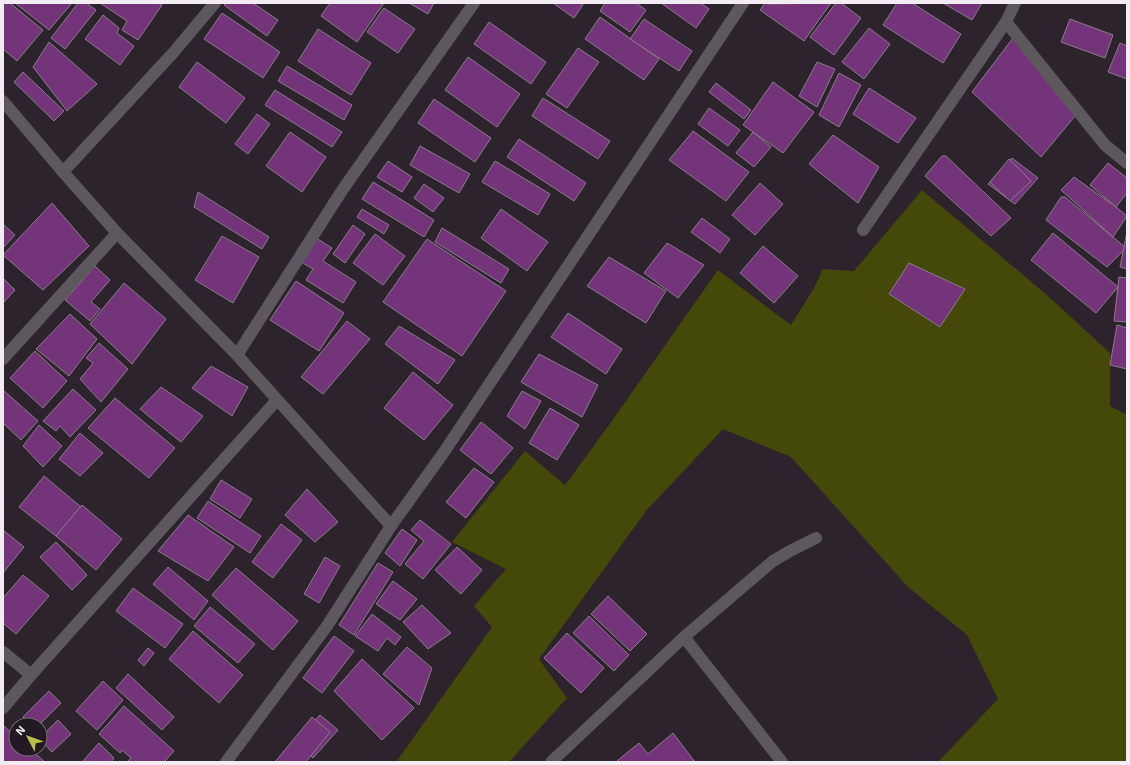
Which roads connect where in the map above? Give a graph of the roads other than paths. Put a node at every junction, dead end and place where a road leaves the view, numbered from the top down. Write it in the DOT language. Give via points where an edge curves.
graph roads {
  1 [pos="215,3"];
  2 [pos="474,3"];
  3 [pos="743,3"];
  4 [pos="1014,3"];
  5 [pos="1006,22"];
  6 [pos="3,101"];
  7 [pos="1127,163"];
  8 [pos="63,172"];
  9 [pos="863,230"];
  10 [pos="117,233"];
  11 [pos="237,355"];
  12 [pos="3,359"];
  13 [pos="277,400"];
  14 [pos="391,526"];
  15 [pos="816,538"];
  16 [pos="684,637"];
  17 [pos="3,652"];
  18 [pos="31,675"];
  19 [pos="3,708"];
  20 [pos="226,762"];
  21 [pos="551,762"];
  22 [pos="782,762"];
  1 -- 8 [label="street" via="173,53"];
  2 -- 11 [label="street" via="343,189"];
  3 -- 14 [label="street" via="444,452"];
  4 -- 5 [label="street"];
  5 -- 7 [label="street" via="1104,145"];
  5 -- 9 [label="street"];
  6 -- 8 [label="street"];
  8 -- 10 [label="street"];
  10 -- 11 [label="street"];
  10 -- 12 [label="street"];
  11 -- 13 [label="street"];
  13 -- 14 [label="street"];
  13 -- 18 [label="street"];
  14 -- 20 [label="street" via="327,626"];
  15 -- 16 [label="street" via="773,561"];
  16 -- 21 [label="street"];
  16 -- 22 [label="street"];
  17 -- 18 [label="street"];
  18 -- 19 [label="street"];
}
